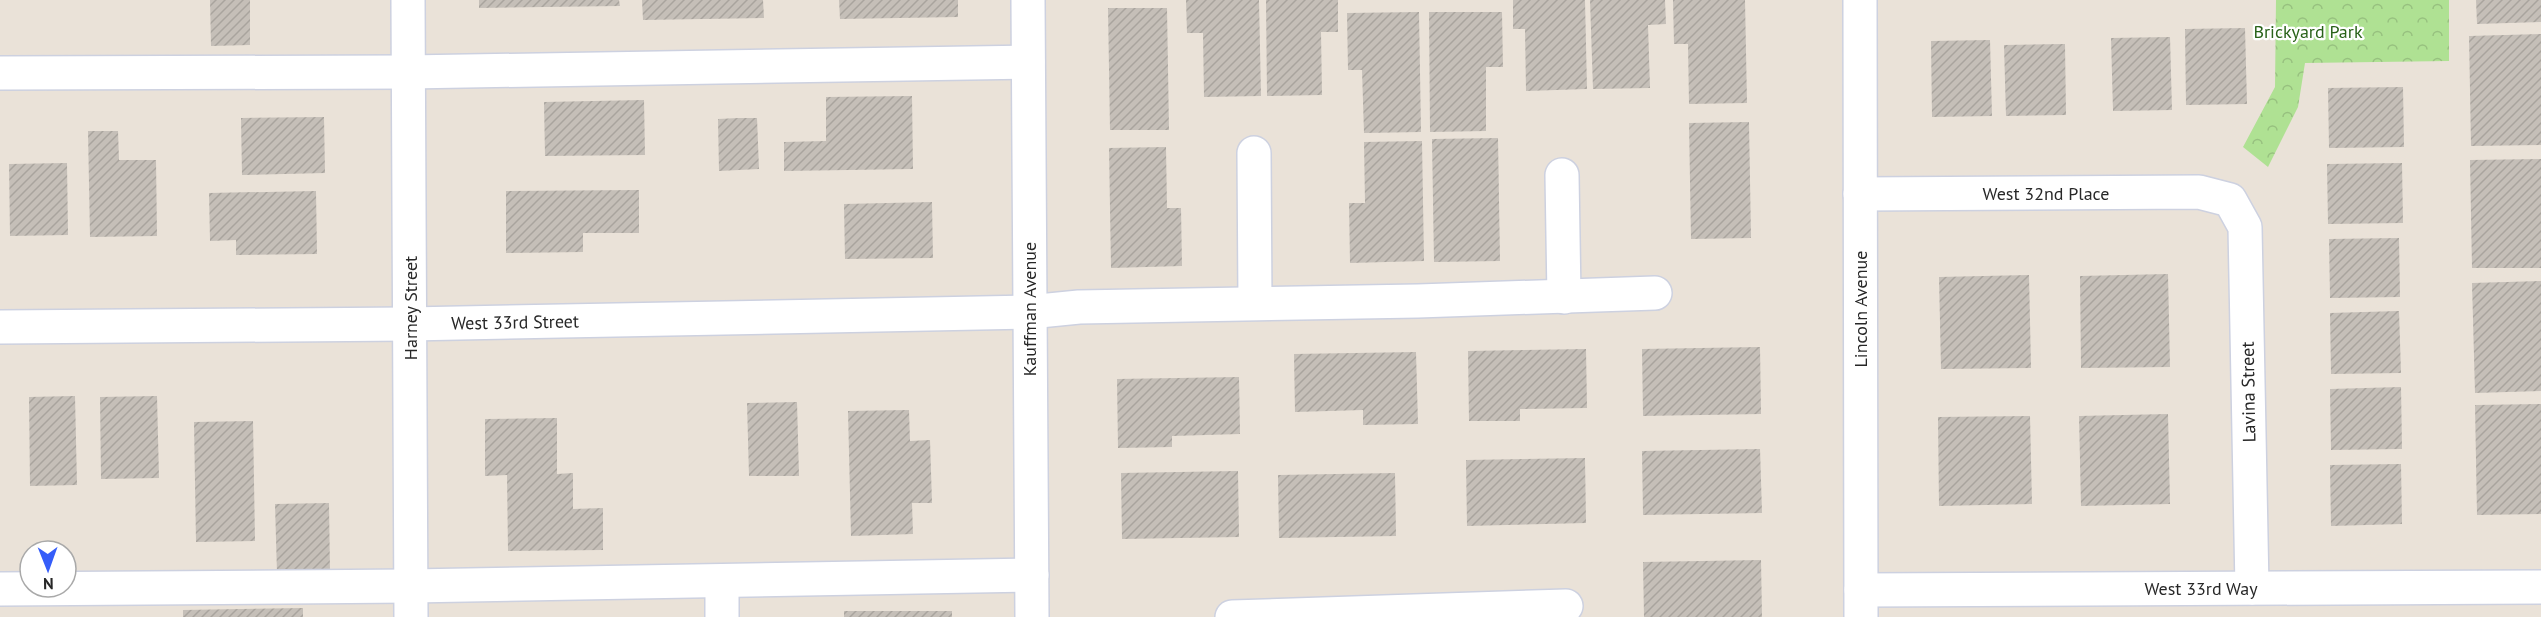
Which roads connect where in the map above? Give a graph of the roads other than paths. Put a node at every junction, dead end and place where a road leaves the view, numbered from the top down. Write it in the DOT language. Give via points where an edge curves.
graph roads {
  1 [pos="408,0"];
  2 [pos="1028,0"];
  3 [pos="1860,0"];
  4 [pos="1028,62"];
  5 [pos="408,72"];
  6 [pos="0,73"];
  7 [pos="1254,153"];
  8 [pos="1562,176"];
  9 [pos="1860,194"];
  10 [pos="2230,200"];
  11 [pos="1655,293"];
  12 [pos="1564,297"];
  13 [pos="1255,302"];
  14 [pos="1029,312"];
  15 [pos="410,324"];
  16 [pos="0,327"];
  17 [pos="1032,575"];
  18 [pos="722,581"];
  19 [pos="2541,587"];
  20 [pos="2252,588"];
  21 [pos="0,589"];
  22 [pos="411,602"];
  23 [pos="69,603"];
  24 [pos="1861,603"];
  25 [pos="1566,606"];
  26 [pos="722,617"];
  27 [pos="1032,617"];
  28 [pos="1232,617"];
  1 -- 5 [label="street, Harney Street"];
  2 -- 4 [label="street, Kauffman Avenue"];
  3 -- 9 [label="street, Lincoln Avenue"];
  4 -- 5 [label="street"];
  4 -- 14 [label="street, Kauffman Avenue"];
  5 -- 6 [label="street"];
  5 -- 15 [label="street, Harney Street"];
  7 -- 13 [label="street"];
  8 -- 12 [label="street"];
  9 -- 10 [label="street, West 32nd Place" via="2199,192"];
  9 -- 24 [label="street, Lincoln Avenue"];
  10 -- 20 [label="street, Lavina Street" via="2245,227"];
  11 -- 12 [label="street, West 33rd Street"];
  12 -- 13 [label="street, West 33rd Street"];
  13 -- 14 [label="street, West 33rd Street"];
  14 -- 15 [label="street, West 33rd Street"];
  14 -- 17 [label="street, Kauffman Avenue"];
  15 -- 16 [label="street, West 33rd Street"];
  15 -- 22 [label="street, Harney Street"];
  17 -- 18 [label="street"];
  17 -- 27 [label="street, Kauffman Avenue"];
  18 -- 22 [label="street"];
  18 -- 26 [label="street"];
  19 -- 20 [label="street, West 33rd Way"];
  20 -- 24 [label="street, West 33rd Way"];
  21 -- 23 [label="street"];
  22 -- 23 [label="street"];
  25 -- 28 [label="street"];
}
